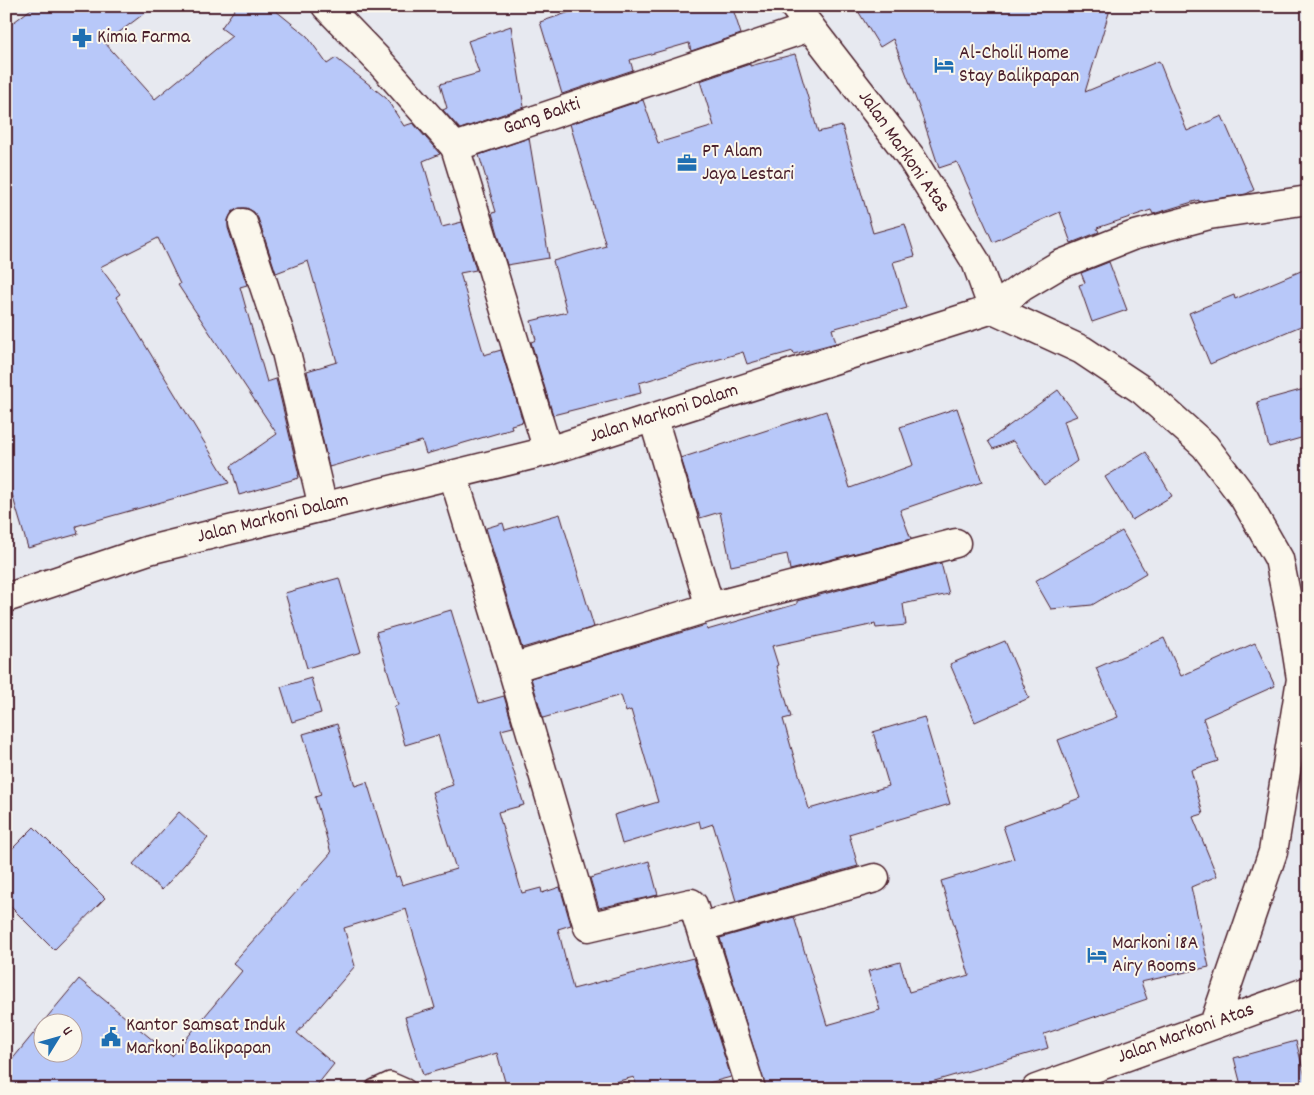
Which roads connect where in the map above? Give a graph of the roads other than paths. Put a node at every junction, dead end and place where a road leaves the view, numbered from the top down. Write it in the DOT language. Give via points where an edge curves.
graph roads {
  1 [pos="326,6"];
  2 [pos="802,16"];
  3 [pos="455,147"];
  4 [pos="1308,200"];
  5 [pos="243,223"];
  6 [pos="993,309"];
  7 [pos="652,418"];
  8 [pos="548,451"];
  9 [pos="452,475"];
  10 [pos="324,507"];
  11 [pos="956,542"];
  12 [pos="6,598"];
  13 [pos="710,607"];
  14 [pos="512,668"];
  15 [pos="875,878"];
  16 [pos="701,927"];
  17 [pos="1308,991"];
  18 [pos="1214,1024"];
  19 [pos="375,1089"];
  20 [pos="406,1089"];
  21 [pos="751,1089"];
  22 [pos="1036,1089"];
  1 -- 3 [label="street"];
  2 -- 3 [label="street, Gang Bakti"];
  2 -- 6 [label="street, Jalan Markoni Atas" via="910,156 976,262"];
  3 -- 8 [label="street"];
  4 -- 6 [label="street, Jalan Markoni Dalam" via="1209,215 1132,236 1059,265"];
  5 -- 10 [label="street" via="286,352"];
  6 -- 7 [label="street, Jalan Markoni Dalam"];
  6 -- 18 [label="street" via="1082,350 1149,396 1205,446 1244,498 1279,559 1301,679 1273,852"];
  7 -- 8 [label="street, Jalan Markoni Dalam"];
  7 -- 13 [label="street"];
  8 -- 9 [label="street, Jalan Markoni Dalam"];
  9 -- 10 [label="street, Jalan Markoni Dalam"];
  9 -- 14 [label="street"];
  10 -- 12 [label="street, Jalan Markoni Dalam" via="149,550"];
  11 -- 13 [label="street"];
  13 -- 14 [label="street"];
  14 -- 16 [label="street" via="588,927 691,903"];
  15 -- 16 [label="street"];
  16 -- 21 [label="street"];
  17 -- 18 [label="street, Jalan Markoni Atas"];
  18 -- 22 [label="street, Jalan Markoni Atas"];
  19 -- 20 [label="lane" via="390,1082"];
}
